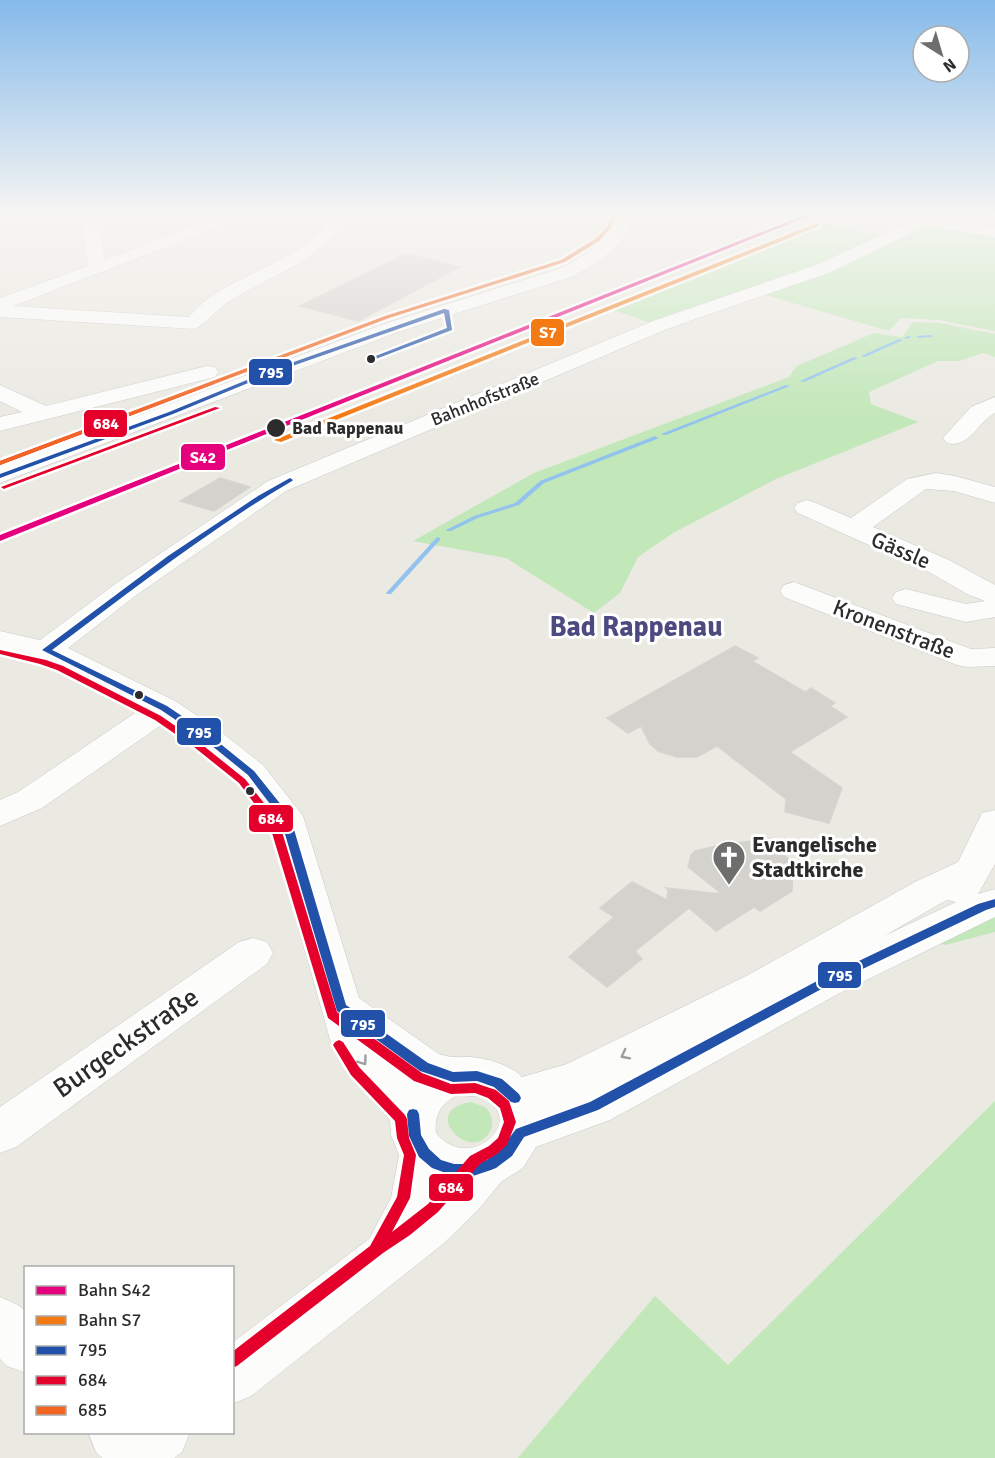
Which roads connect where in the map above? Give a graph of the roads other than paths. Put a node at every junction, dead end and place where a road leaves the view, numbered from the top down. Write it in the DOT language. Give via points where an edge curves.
graph roads {
  1 [pos="62,282"];
  2 [pos="251,282"];
  3 [pos="540,282"];
  4 [pos="785,282"];
  5 [pos="0,304"];
  6 [pos="0,311"];
  7 [pos="200,347"];
  8 [pos="239,385"];
  9 [pos="0,392"];
  10 [pos="995,404"];
  11 [pos="43,413"];
  12 [pos="0,424"];
  13 [pos="955,438"];
  14 [pos="0,476"];
  15 [pos="995,495"];
  16 [pos="807,508"];
  17 [pos="853,530"];
  18 [pos="794,591"];
  19 [pos="995,595"];
  20 [pos="906,598"];
  21 [pos="995,608"];
  22 [pos="0,640"];
  23 [pos="46,650"];
  24 [pos="995,657"];
  25 [pos="164,708"];
  26 [pos="0,814"];
  27 [pos="995,822"];
  28 [pos="988,884"];
  29 [pos="253,953"];
  30 [pos="774,995"];
  31 [pos="341,1008"];
  32 [pos="453,1077"];
  33 [pos="517,1116"];
  34 [pos="0,1133"];
  35 [pos="418,1133"];
  36 [pos="483,1169"];
  37 [pos="385,1257"];
  38 [pos="0,1323"];
  39 [pos="24,1345"];
  40 [pos="234,1375"];
  1 -- 5 [label="street"];
  2 -- 7 [label="street" via="209,306"];
  3 -- 8 [label="street" via="432,314"];
  4 -- 23 [label="street, Bahnhofstraße" via="660,326 277,486 128,588"];
  6 -- 7 [label="street"];
  7 -- 8 [label="street"];
  7 -- 11 [label="street"];
  8 -- 14 [label="street"];
  9 -- 11 [label="street"];
  10 -- 13 [label="street" via="979,412"];
  11 -- 12 [label="street"];
  15 -- 17 [label="street" via="927,480"];
  16 -- 17 [label="street, Gässle"];
  17 -- 19 [label="street, Gässle" via="939,566"];
  18 -- 24 [label="street, Kronenstraße" via="968,658"];
  20 -- 21 [label="street, Gässle" via="966,613"];
  22 -- 23 [label="street"];
  23 -- 25 [label="street"];
  25 -- 26 [label="street" via="30,800"];
  25 -- 31 [label="street" via="251,773 285,816"];
  27 -- 28 [label="street"];
  28 -- 30 [label="street" via="929,892"];
  28 -- 30 [label="street" via="982,907 823,983"];
  29 -- 34 [label="street, Burgeckstraße"];
  30 -- 33 [label="street" via="586,1093"];
  31 -- 32 [label="street" via="424,1067"];
  31 -- 35 [label="street, one-way" via="346,1034 364,1064"];
  32 -- 33 [label="street" via="477,1076 498,1083"];
  32 -- 35 [label="street" via="427,1090 418,1101"];
  33 -- 36 [label="street" via="513,1148 500,1161"];
  35 -- 36 [label="street" via="435,1162 450,1169"];
  35 -- 37 [label="street" via="414,1202"];
  36 -- 37 [label="street" via="441,1216 412,1241"];
  37 -- 40 [label="street"];
  38 -- 39 [label="street"];
}
